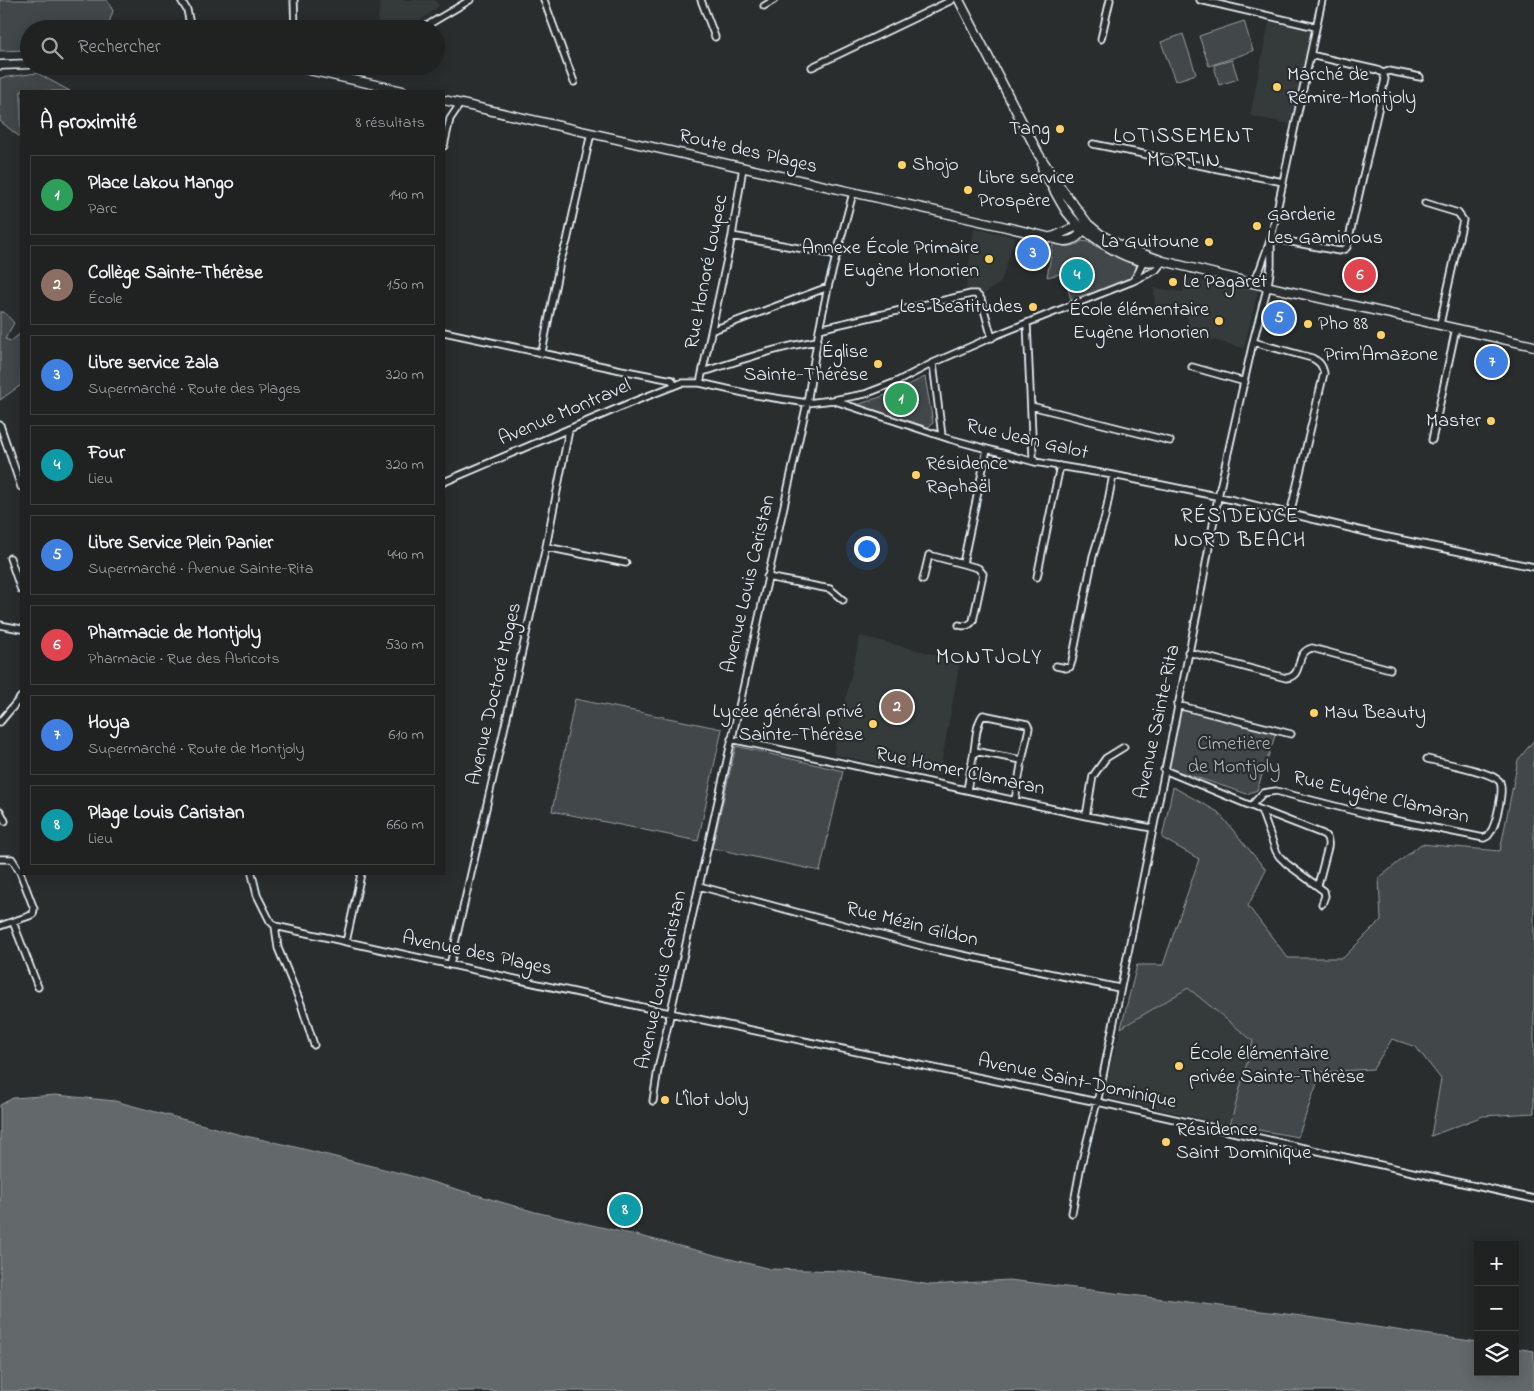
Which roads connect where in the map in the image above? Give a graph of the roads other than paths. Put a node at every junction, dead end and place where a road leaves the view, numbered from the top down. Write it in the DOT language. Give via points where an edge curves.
graph roads {
  1 [pos="181,0"];
  2 [pos="294,0"];
  3 [pos="470,0"];
  4 [pos="544,0"];
  5 [pos="702,0"];
  6 [pos="774,0"];
  7 [pos="952,0"];
  8 [pos="958,0"];
  9 [pos="1110,0"];
  10 [pos="1200,0"];
  11 [pos="1322,0"];
  12 [pos="764,6"];
  13 [pos="189,20"];
  14 [pos="295,20"];
  15 [pos="436,20"];
  16 [pos="1316,27"];
  17 [pos="715,37"];
  18 [pos="1101,39"];
  19 [pos="1310,55"];
  20 [pos="20,64"];
  21 [pos="0,65"];
  22 [pos="812,67"];
  23 [pos="1383,74"];
  24 [pos="333,75"];
  25 [pos="338,76"];
  26 [pos="1420,77"];
  27 [pos="574,82"];
  28 [pos="399,90"];
  29 [pos="445,100"];
  30 [pos="460,104"];
  31 [pos="591,133"];
  32 [pos="445,142"];
  33 [pos="1093,144"];
  34 [pos="1039,155"];
  35 [pos="743,167"];
  36 [pos="1283,182"];
  37 [pos="853,193"];
  38 [pos="1425,203"];
  39 [pos="1067,212"];
  40 [pos="1086,226"];
  41 [pos="1065,232"];
  42 [pos="732,236"];
  43 [pos="1045,237"];
  44 [pos="1271,238"];
  45 [pos="837,255"];
  46 [pos="1154,257"];
  47 [pos="1163,260"];
  48 [pos="1143,261"];
  49 [pos="1133,281"];
  50 [pos="1252,282"];
  51 [pos="1268,286"];
  52 [pos="828,287"];
  53 [pos="1027,323"];
  54 [pos="1440,324"];
  55 [pos="1456,328"];
  56 [pos="712,330"];
  57 [pos="819,330"];
  58 [pos="445,332"];
  59 [pos="992,338"];
  60 [pos="817,341"];
  61 [pos="1253,342"];
  62 [pos="1534,346"];
  63 [pos="542,352"];
  64 [pos="933,363"];
  65 [pos="1192,367"];
  66 [pos="703,372"];
  67 [pos="1245,382"];
  68 [pos="700,383"];
  69 [pos="674,386"];
  70 [pos="833,400"];
  71 [pos="807,403"];
  72 [pos="1031,406"];
  73 [pos="0,425"];
  74 [pos="569,430"];
  75 [pos="942,436"];
  76 [pos="1432,440"];
  77 [pos="1170,441"];
  78 [pos="987,449"];
  79 [pos="1035,462"];
  80 [pos="1060,466"];
  81 [pos="1112,475"];
  82 [pos="445,482"];
  83 [pos="20,484"];
  84 [pos="1218,497"];
  85 [pos="1290,514"];
  86 [pos="546,548"];
  87 [pos="10,558"];
  88 [pos="626,563"];
  89 [pos="963,563"];
  90 [pos="1534,566"];
  91 [pos="768,577"];
  92 [pos="1037,577"];
  93 [pos="923,580"];
  94 [pos="20,587"];
  95 [pos="843,600"];
  96 [pos="0,625"];
  97 [pos="959,625"];
  98 [pos="20,629"];
  99 [pos="1188,652"];
  100 [pos="1056,666"];
  101 [pos="1390,668"];
  102 [pos="20,698"];
  103 [pos="1177,705"];
  104 [pos="0,722"];
  105 [pos="1291,734"];
  106 [pos="731,739"];
  107 [pos="1124,747"];
  108 [pos="974,751"];
  109 [pos="1427,759"];
  110 [pos="1022,760"];
  111 [pos="1164,770"];
  112 [pos="966,790"];
  113 [pos="1015,800"];
  114 [pos="1251,806"];
  115 [pos="1261,810"];
  116 [pos="0,811"];
  117 [pos="1086,816"];
  118 [pos="5,821"];
  119 [pos="1152,828"];
  120 [pos="0,859"];
  121 [pos="20,872"];
  122 [pos="21,875"];
  123 [pos="252,875"];
  124 [pos="361,875"];
  125 [pos="1318,885"];
  126 [pos="699,886"];
  127 [pos="1322,904"];
  128 [pos="13,922"];
  129 [pos="0,926"];
  130 [pos="275,926"];
  131 [pos="346,942"];
  132 [pos="450,965"];
  133 [pos="38,988"];
  134 [pos="1119,988"];
  135 [pos="671,1013"];
  136 [pos="314,1045"];
  137 [pos="653,1100"];
  138 [pos="1096,1102"];
  139 [pos="1534,1199"];
  140 [pos="1072,1213"];
  1 -- 13 [label="street"];
  2 -- 14 [label="street"];
  3 -- 15 [label="street"];
  4 -- 27 [label="street"];
  5 -- 17 [label="street"];
  6 -- 12 [label="street"];
  7 -- 22 [label="street"];
  8 -- 34 [label="main road"];
  9 -- 18 [label="street"];
  10 -- 16 [label="street"];
  11 -- 16 [label="street"];
  16 -- 19 [label="street"];
  19 -- 23 [label="street"];
  19 -- 36 [label="street"];
  20 -- 21 [label="main road"];
  23 -- 26 [label="street" via="1390,71"];
  23 -- 44 [label="street" via="1385,79 1345,250"];
  24 -- 25 [label="main road"];
  25 -- 28 [label="main road"];
  29 -- 30 [label="main road, Route des Plages"];
  30 -- 31 [label="main road, Route des Plages"];
  30 -- 32 [label="street" via="450,120"];
  31 -- 35 [label="main road, Route des Plages"];
  31 -- 63 [label="street"];
  33 -- 36 [label="street"];
  34 -- 39 [label="main road" via="1043,170"];
  34 -- 40 [label="main road"];
  35 -- 37 [label="main road, Route des Plages"];
  35 -- 42 [label="street, Rue Honoré Loupec"];
  36 -- 44 [label="street"];
  37 -- 43 [label="main road, Route des Plages"];
  37 -- 45 [label="street, Avenue Louis Caristan"];
  38 -- 54 [label="street" via="1458,212 1463,220"];
  39 -- 40 [label="main road"];
  39 -- 41 [label="main road" via="1070,222"];
  40 -- 41 [label="main road, Route des Plages"];
  40 -- 43 [label="main road, Route des Plages" via="1068,242"];
  40 -- 46 [label="main road" via="1122,246"];
  40 -- 48 [label="main road" via="1092,236 1108,248"];
  41 -- 43 [label="main road, Route des Plages"];
  42 -- 45 [label="street"];
  42 -- 56 [label="street, Rue Honoré Loupec"];
  44 -- 50 [label="street"];
  44 -- 51 [label="street, Avenue Sainte-Rita"];
  45 -- 52 [label="street, Avenue Louis Caristan"];
  46 -- 47 [label="main road"];
  46 -- 48 [label="street"];
  47 -- 48 [label="main road"];
  47 -- 49 [label="street, Avenue Montravel" via="1156,270"];
  47 -- 50 [label="main road"];
  48 -- 49 [label="street"];
  49 -- 53 [label="street, Avenue Montravel"];
  50 -- 51 [label="main road"];
  51 -- 54 [label="main road"];
  51 -- 61 [label="street, Avenue Sainte-Rita"];
  52 -- 56 [label="street"];
  52 -- 57 [label="street, Avenue Louis Caristan"];
  53 -- 59 [label="street, Avenue Montravel"];
  53 -- 72 [label="street"];
  54 -- 55 [label="main road"];
  55 -- 62 [label="main road"];
  55 -- 76 [label="street"];
  56 -- 66 [label="street, Rue Honoré Loupec"];
  57 -- 59 [label="street" via="976,294 981,299"];
  57 -- 60 [label="street, Avenue Louis Caristan"];
  58 -- 63 [label="street"];
  59 -- 64 [label="street, Avenue Montravel"];
  60 -- 66 [label="street" via="765,352"];
  60 -- 71 [label="street, Avenue Louis Caristan"];
  61 -- 67 [label="street, Avenue Sainte-Rita"];
  61 -- 85 [label="street" via="1319,361 1324,373"];
  63 -- 69 [label="street" via="672,380"];
  64 -- 70 [label="street, Avenue Montravel" via="865,394"];
  64 -- 75 [label="street"];
  65 -- 67 [label="street"];
  66 -- 68 [label="street, Rue Honoré Loupec"];
  67 -- 84 [label="street, Avenue Sainte-Rita"];
  68 -- 69 [label="street, Avenue Montravel"];
  68 -- 71 [label="street, Avenue Montravel"];
  69 -- 74 [label="street, Avenue Montravel"];
  70 -- 71 [label="street, Avenue Montravel"];
  70 -- 75 [label="street, Rue Jean Galot"];
  71 -- 91 [label="street, Avenue Louis Caristan"];
  72 -- 77 [label="street"];
  72 -- 79 [label="street"];
  73 -- 83 [label="street"];
  74 -- 82 [label="street, Avenue Montravel"];
  74 -- 86 [label="street, Avenue Doctoré Moges"];
  75 -- 78 [label="street, Rue Jean Galot"];
  78 -- 79 [label="street, Rue Jean Galot"];
  78 -- 89 [label="street"];
  79 -- 80 [label="street, Rue Jean Galot"];
  80 -- 81 [label="street, Rue Jean Galot"];
  80 -- 92 [label="street"];
  81 -- 84 [label="street, Rue Jean Galot"];
  81 -- 100 [label="street" via="1072,661 1070,667"];
  84 -- 85 [label="street, Rue Jean Galot"];
  84 -- 99 [label="street, Avenue Sainte-Rita"];
  85 -- 90 [label="street, Rue Jean Galot"];
  86 -- 88 [label="street"];
  86 -- 132 [label="street, Avenue Doctoré Moges"];
  87 -- 94 [label="street"];
  89 -- 93 [label="street" via="929,555"];
  89 -- 97 [label="street" via="978,568 983,574 973,621 970,625"];
  91 -- 95 [label="street" via="830,589"];
  91 -- 106 [label="street, Avenue Louis Caristan"];
  96 -- 98 [label="street"];
  99 -- 101 [label="street" via="1286,678 1295,675 1302,654 1312,648"];
  99 -- 103 [label="street, Avenue Sainte-Rita"];
  102 -- 104 [label="street"];
  103 -- 105 [label="street"];
  103 -- 111 [label="street, Avenue Sainte-Rita"];
  106 -- 112 [label="street, Rue Homer Clamaran"];
  106 -- 126 [label="street, Avenue Louis Caristan"];
  107 -- 117 [label="street" via="1106,758 1093,776"];
  108 -- 110 [label="street"];
  108 -- 110 [label="street" via="977,728 983,715 1027,724 1029,728"];
  108 -- 112 [label="street"];
  109 -- 114 [label="street, Rue Eugène Clamaran" via="1478,772 1500,782 1502,794 1492,831 1487,837 1374,816 1276,791 1263,793"];
  110 -- 113 [label="street"];
  111 -- 114 [label="street"];
  111 -- 119 [label="street, Avenue Sainte-Rita"];
  112 -- 113 [label="street, Rue Homer Clamaran"];
  113 -- 117 [label="street, Rue Homer Clamaran"];
  114 -- 115 [label="street"];
  115 -- 125 [label="street" via="1276,851 1287,864"];
  115 -- 125 [label="street" via="1326,836 1328,847"];
  116 -- 118 [label="street"];
  117 -- 119 [label="street, Rue Homer Clamaran"];
  119 -- 134 [label="street, Avenue Sainte-Rita"];
  120 -- 121 [label="street" via="12,859"];
  122 -- 128 [label="street" via="34,909 33,914"];
  123 -- 130 [label="street" via="257,895"];
  124 -- 131 [label="street"];
  125 -- 127 [label="street" via="1326,894"];
  126 -- 134 [label="street, Rue Mézin Gildon" via="929,948"];
  126 -- 135 [label="street, Avenue Louis Caristan"];
  128 -- 129 [label="street"];
  128 -- 133 [label="street"];
  130 -- 131 [label="street, Avenue des Plages"];
  130 -- 136 [label="street" via="278,948"];
  131 -- 132 [label="street, Avenue des Plages"];
  132 -- 135 [label="street, Avenue des Plages"];
  134 -- 138 [label="street, Avenue Sainte-Rita"];
  135 -- 137 [label="street, Avenue Louis Caristan"];
  135 -- 138 [label="street, Avenue Saint-Dominique"];
  138 -- 139 [label="street, Avenue Saint-Dominique"];
  138 -- 140 [label="street, Avenue Sainte-Rita"];
}
